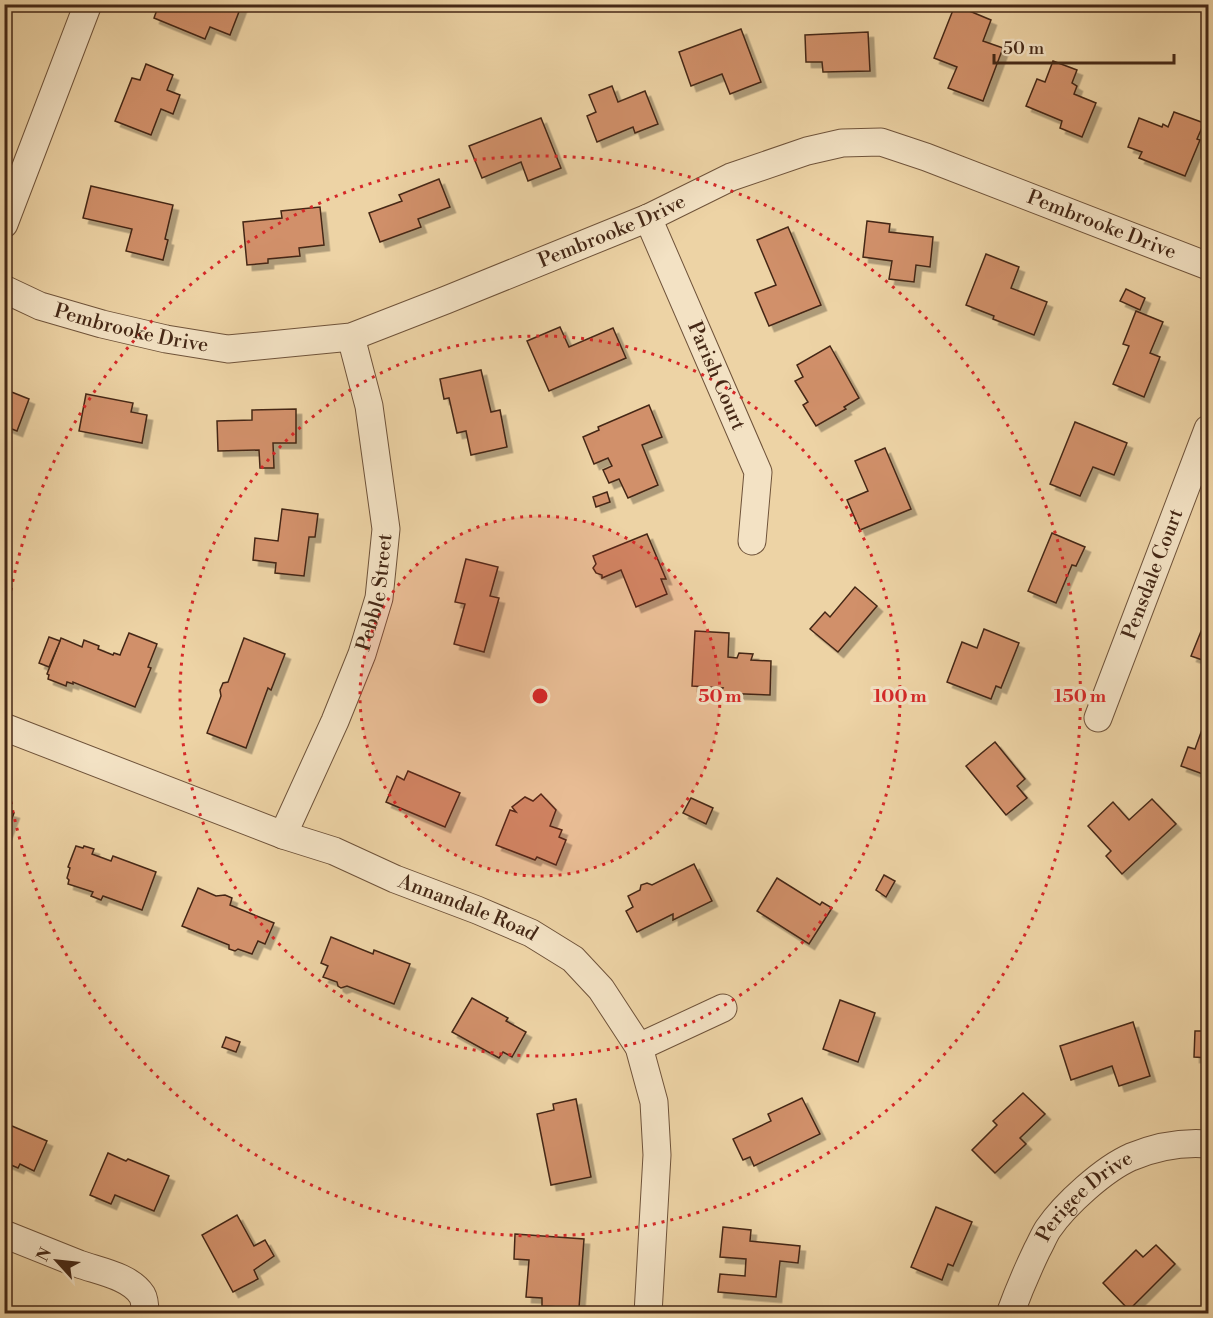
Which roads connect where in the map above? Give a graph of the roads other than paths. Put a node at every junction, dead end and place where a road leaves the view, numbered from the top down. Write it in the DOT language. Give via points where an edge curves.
graph roads {
  1 [pos="88,4"];
  2 [pos="648,218"];
  3 [pos="4,224"];
  4 [pos="1209,266"];
  5 [pos="4,289"];
  6 [pos="351,337"];
  7 [pos="1209,429"];
  8 [pos="752,541"];
  9 [pos="1098,718"];
  10 [pos="4,727"];
  11 [pos="283,835"];
  12 [pos="723,1008"];
  13 [pos="639,1047"];
  14 [pos="1209,1144"];
  15 [pos="4,1234"];
  16 [pos="145,1314"];
  17 [pos="648,1314"];
  18 [pos="1010,1314"];
  1 -- 3 [label="street"];
  2 -- 4 [label="street, Pembrooke Drive" via="731,177 807,151 842,143 881,142"];
  2 -- 6 [label="street, Pembrooke Drive"];
  2 -- 8 [label="street, Parish Court" via="758,472"];
  5 -- 6 [label="street, Pembrooke Drive" via="40,306 102,324 228,350"];
  6 -- 11 [label="street, Pebble Street" via="369,406 386,529 379,598 335,721"];
  7 -- 9 [label="street, Pensdale Court"];
  10 -- 11 [label="street, Annandale Road"];
  11 -- 13 [label="street, Annandale Road" via="334,851 531,933 573,959 594,981"];
  12 -- 13 [label="street"];
  13 -- 17 [label="street, Annandale Road" via="654,1102 657,1155"];
  14 -- 18 [label="street, Perigee Drive" via="1161,1148 1130,1157 1098,1178 1048,1230"];
  15 -- 16 [label="street" via="112,1274 142,1295"];
}
